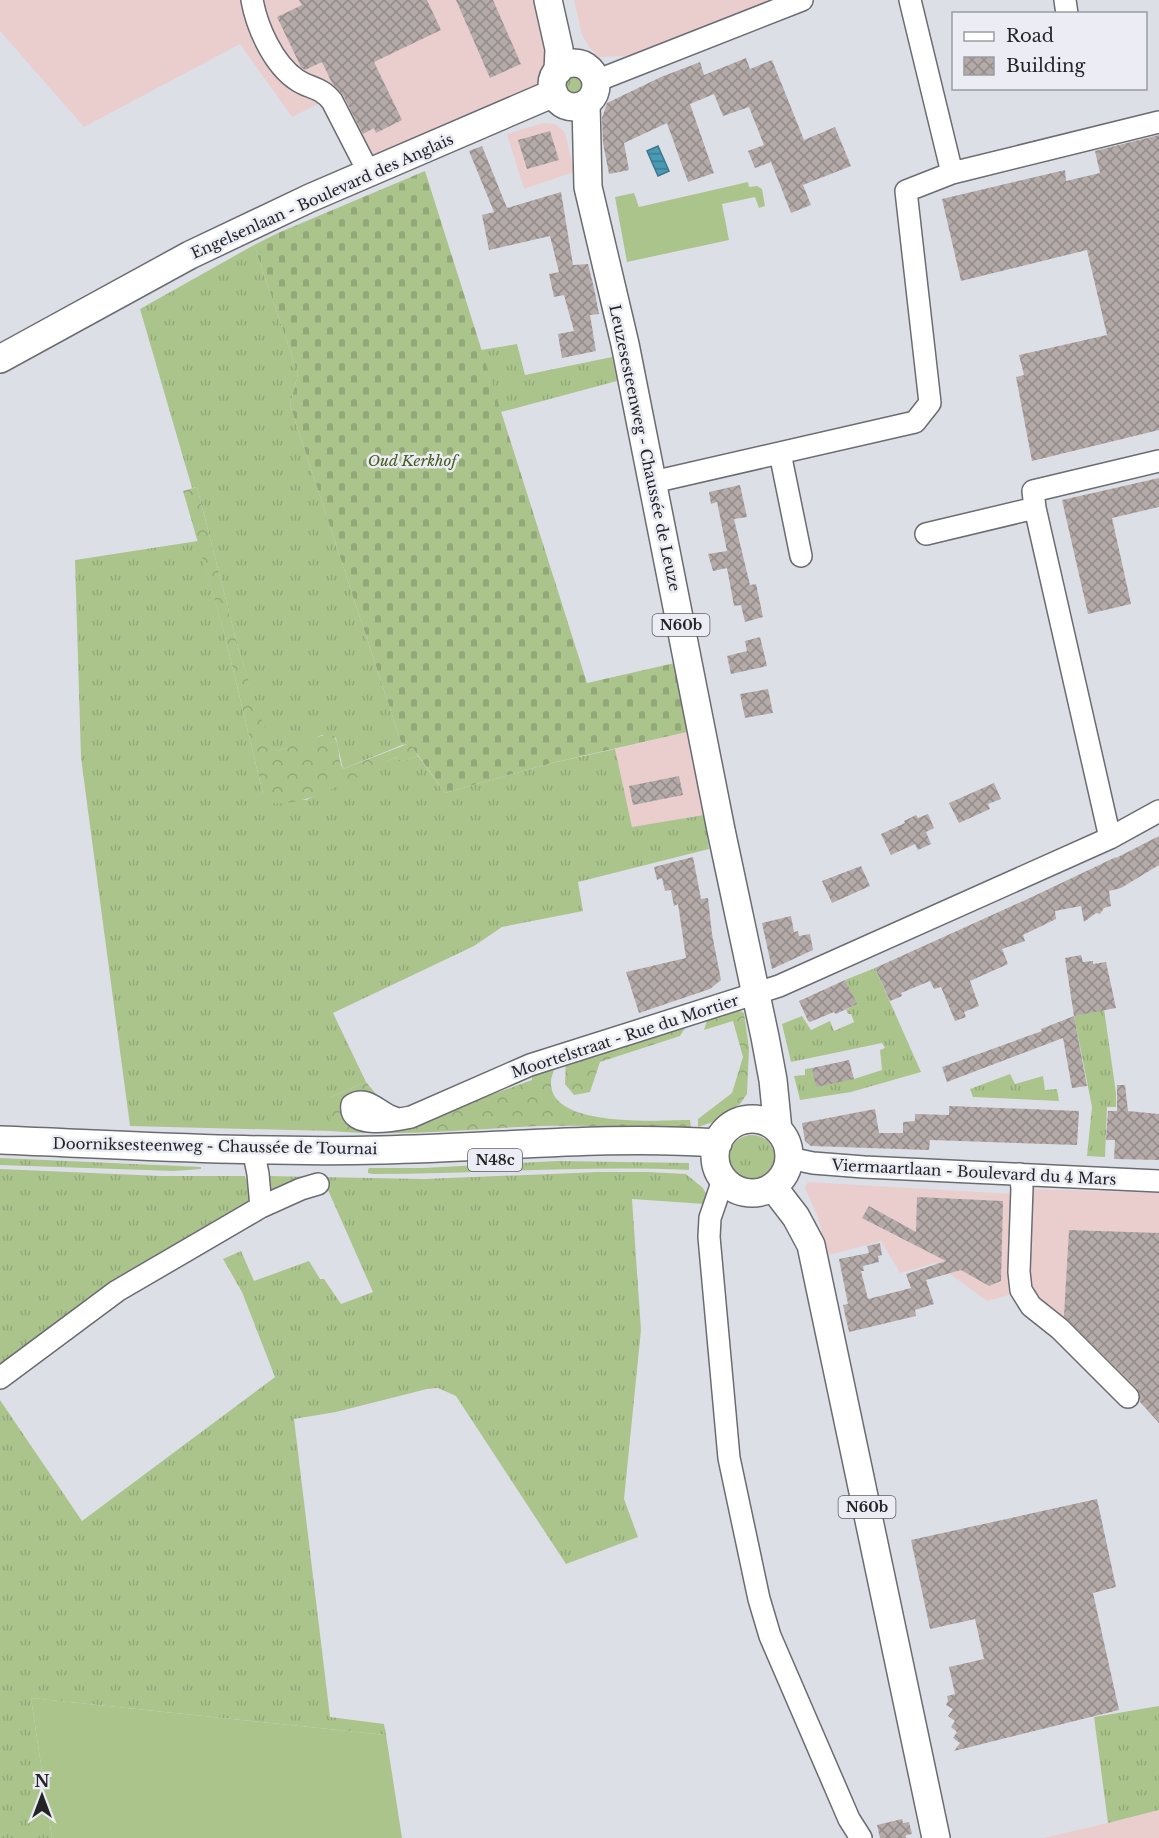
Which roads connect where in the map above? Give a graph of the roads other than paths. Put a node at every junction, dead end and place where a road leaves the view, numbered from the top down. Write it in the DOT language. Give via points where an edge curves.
graph roads {
  1 [pos="252,0"];
  2 [pos="548,0"];
  3 [pos="559,0"];
  4 [pos="802,0"];
  5 [pos="910,0"];
  6 [pos="572,86"];
  7 [pos="1159,122"];
  8 [pos="952,172"];
  9 [pos="369,173"];
  10 [pos="0,359"];
  11 [pos="780,453"];
  12 [pos="1159,461"];
  13 [pos="653,482"];
  14 [pos="1035,508"];
  15 [pos="926,534"];
  16 [pos="801,556"];
  17 [pos="1159,811"];
  18 [pos="1110,838"];
  19 [pos="755,993"];
  20 [pos="769,1063"];
  21 [pos="395,1118"];
  22 [pos="748,1120"];
  23 [pos="778,1130"];
  24 [pos="0,1140"];
  25 [pos="0,1153"];
  26 [pos="254,1157"];
  27 [pos="789,1158"];
  28 [pos="719,1161"];
  29 [pos="1020,1174"];
  30 [pos="1159,1181"];
  31 [pos="318,1184"];
  32 [pos="773,1187"];
  33 [pos="261,1208"];
  34 [pos="0,1378"];
  35 [pos="1128,1397"];
  36 [pos="861,1838"];
  37 [pos="936,1838"];
  1 -- 9 [label="street" via="255,18 273,55 297,80 325,92"];
  2 -- 6 [label="main road, Leuzesesteenweg - Chaussée de Leuze"];
  3 -- 6 [label="main road"];
  4 -- 6 [label="street, Engelsenlaan - Boulevard des Anglais"];
  5 -- 8 [label="street"];
  6 -- 9 [label="main road, Engelsenlaan - Boulevard des Anglais"];
  6 -- 13 [label="main road, Leuzesesteenweg - Chaussée de Leuze / N60b" via="588,187 626,344"];
  7 -- 8 [label="street"];
  8 -- 11 [label="street" via="906,191 930,402 915,422"];
  9 -- 10 [label="main road, Engelsenlaan - Boulevard des Anglais" via="190,255"];
  11 -- 13 [label="street"];
  11 -- 16 [label="street"];
  12 -- 14 [label="street" via="1032,491"];
  13 -- 19 [label="main road, Leuzesesteenweg - Chaussée de Leuze / N60b"];
  14 -- 15 [label="street"];
  14 -- 18 [label="street"];
  17 -- 18 [label="street, Moortelstraat - Rue du Mortier"];
  18 -- 19 [label="street, Moortelstraat - Rue du Mortier" via="779,986"];
  19 -- 20 [label="main road, Leuzesesteenweg - Chaussée de Leuze / N60b"];
  19 -- 21 [label="street, Moortelstraat - Rue du Mortier" via="530,1065 411,1117"];
  20 -- 22 [label="main road, Leuzesesteenweg - Chaussée de Leuze / N60b" via="758,1108"];
  20 -- 23 [label="main road, Leuzesesteenweg - Chaussée de Leuze / N60b"];
  22 -- 23 [label="main road" via="762,1121"];
  22 -- 28 [label="main road, N60b" via="729,1128"];
  23 -- 27 [label="main road, N60b" via="787,1144"];
  24 -- 26 [label="main road, Doorniksesteenweg - Chaussée de Tournai / N48c"];
  25 -- 26 [label="main road, Doorniksesteenweg - Chaussée de Tournai / N48c"];
  26 -- 28 [label="main road, Doorniksesteenweg - Chaussée de Tournai / N48c" via="374,1165 582,1156"];
  26 -- 33 [label="street"];
  27 -- 29 [label="street, Viermaartlaan - Boulevard du 4 Mars" via="864,1167"];
  27 -- 32 [label="main road" via="785,1173"];
  28 -- 32 [label="main road" via="736,1190 751,1193"];
  28 -- 36 [label="street" via="709,1237 732,1470 759,1599 770,1636 844,1808"];
  29 -- 30 [label="street, Viermaartlaan - Boulevard du 4 Mars"];
  29 -- 35 [label="street" via="1021,1290 1031,1306 1060,1329"];
  31 -- 33 [label="street"];
  32 -- 37 [label="main road, N60b" via="811,1245"];
  33 -- 34 [label="street" via="117,1291"];
}
